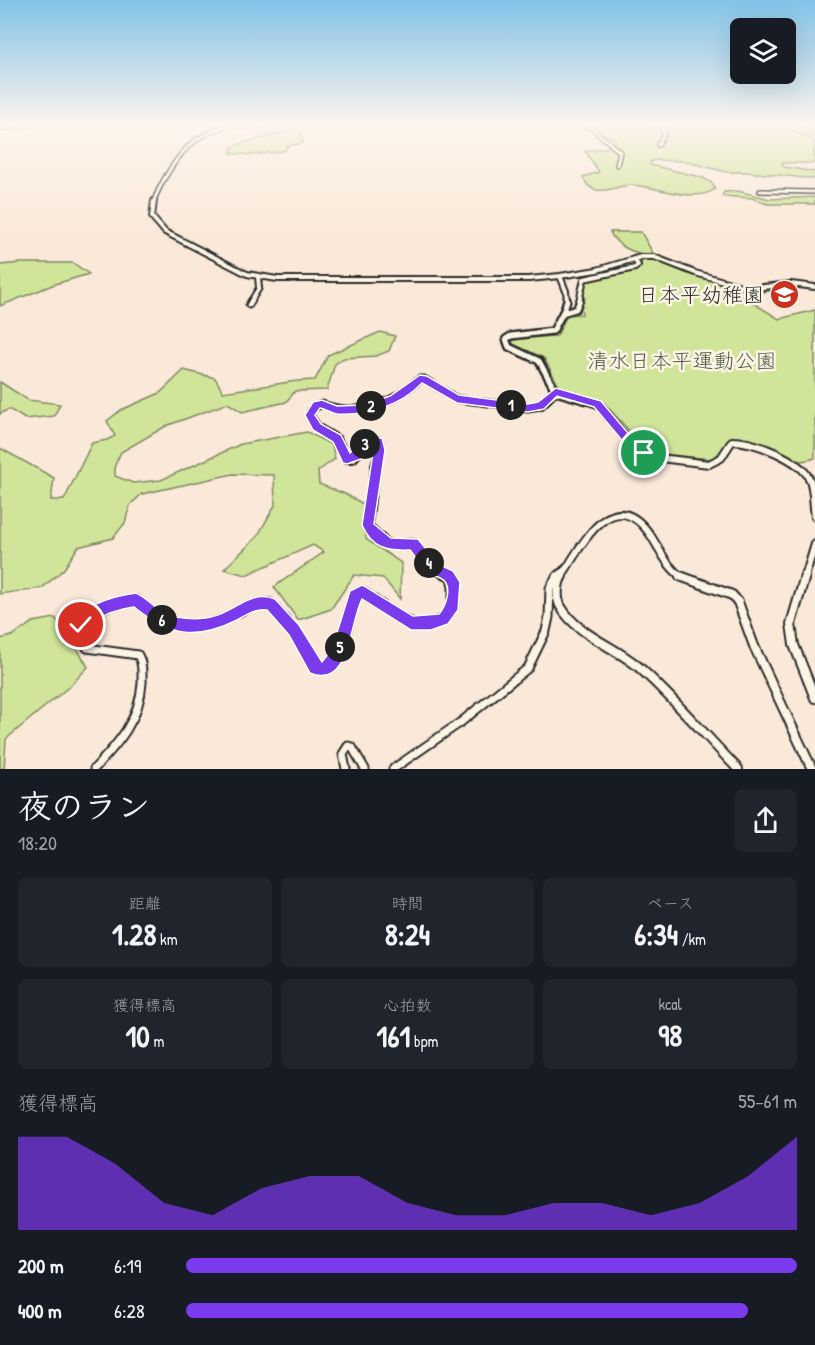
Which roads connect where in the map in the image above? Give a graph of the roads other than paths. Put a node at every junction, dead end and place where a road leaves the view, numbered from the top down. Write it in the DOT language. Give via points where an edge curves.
graph roads {
  1 [pos="180,160"];
  2 [pos="619,160"];
  3 [pos="617,165"];
  4 [pos="760,192"];
  5 [pos="815,192"];
  6 [pos="634,259"];
  7 [pos="560,276"];
  8 [pos="258,277"];
  9 [pos="815,287"];
  10 [pos="249,305"];
  11 [pos="563,313"];
  12 [pos="556,392"];
  13 [pos="815,517"];
  14 [pos="815,544"];
  15 [pos="565,569"];
  16 [pos="815,698"];
  17 [pos="94,769"];
  18 [pos="346,769"];
  19 [pos="365,769"];
  20 [pos="393,769"];
  21 [pos="738,769"];
  22 [pos="812,769"];
  1 -- 8 [label="street" via="152,202 151,214 156,223 165,232"];
  2 -- 3 [label="street"];
  4 -- 5 [label="street"];
  6 -- 7 [label="street"];
  6 -- 9 [label="street" via="661,258 741,286"];
  6 -- 11 [label="street" via="638,265 635,268 584,279 576,309"];
  7 -- 8 [label="street"];
  7 -- 11 [label="street" via="569,297"];
  8 -- 10 [label="street" via="259,288"];
  11 -- 12 [label="street" via="551,333 513,335 506,339 509,347 539,361"];
  12 -- 13 [label="street" via="598,404 635,448 652,457 709,464 721,458 732,441 739,440 786,459 809,478"];
  12 -- 17 [label="street" via="541,406 528,408 457,399 420,379 394,399 363,409 336,410 316,405 310,415 317,427 337,439 347,459 357,455 369,441 378,441 380,450 368,525 389,545 413,543 433,569 449,575 453,582 451,610 443,620 411,623 362,591 355,596 338,652 329,667 322,670 315,668 294,630 270,603 259,602 217,623 203,625 173,624 136,600 101,609 81,625 81,637 87,648 138,655 142,661 143,694 132,725"];
  14 -- 16 [label="street" via="791,624 794,645"];
  15 -- 20 [label="street" via="556,575 550,587 549,623 528,668 461,722"];
  15 -- 21 [label="street" via="559,580 558,598 567,616 642,670"];
  15 -- 22 [label="street" via="603,517 617,514 641,523 680,576 732,595"];
  18 -- 19 [label="street" via="343,754 348,746"];
}
